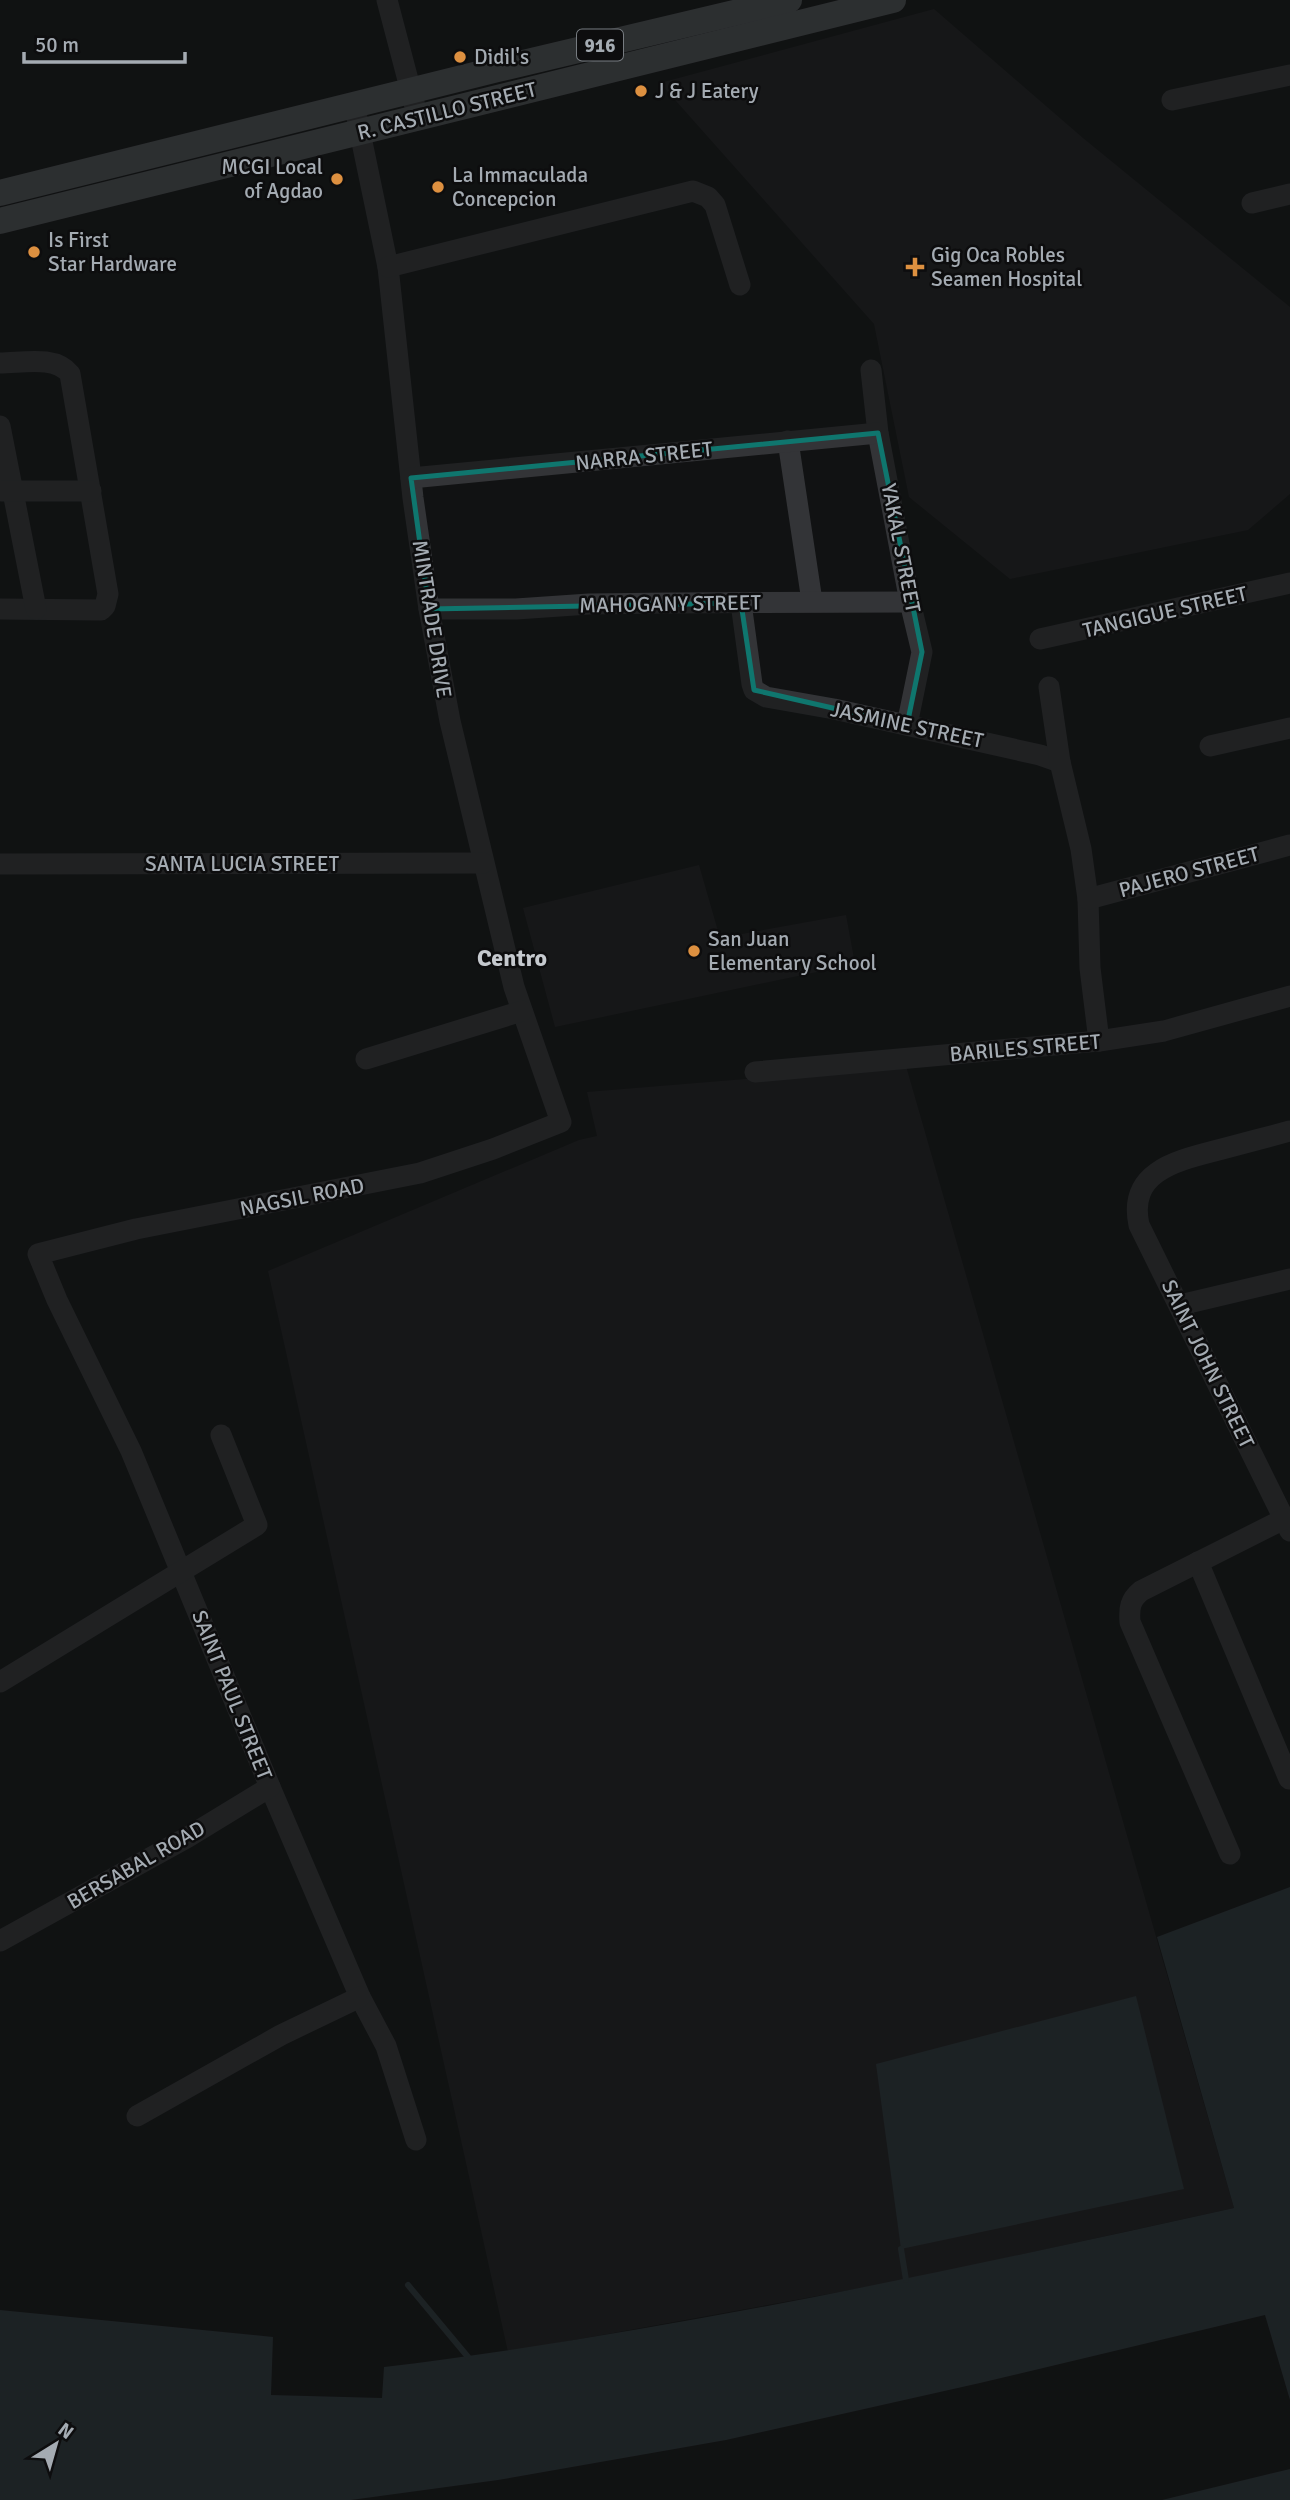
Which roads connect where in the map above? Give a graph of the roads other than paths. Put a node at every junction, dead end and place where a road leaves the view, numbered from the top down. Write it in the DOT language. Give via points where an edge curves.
graph roads {
  1 [pos="387,0"];
  2 [pos="789,0"];
  3 [pos="893,0"];
  4 [pos="1290,75"];
  5 [pos="411,90"];
  6 [pos="1172,100"];
  7 [pos="355,104"];
  8 [pos="418,118"];
  9 [pos="361,133"];
  10 [pos="0,193"];
  11 [pos="1290,194"];
  12 [pos="1252,203"];
  13 [pos="0,221"];
  14 [pos="388,267"];
  15 [pos="740,285"];
  16 [pos="0,363"];
  17 [pos="871,370"];
  18 [pos="0,426"];
  19 [pos="878,433"];
  20 [pos="788,441"];
  21 [pos="411,478"];
  22 [pos="91,491"];
  23 [pos="7,492"];
  24 [pos="1290,583"];
  25 [pos="812,601"];
  26 [pos="910,602"];
  27 [pos="741,603"];
  28 [pos="0,609"];
  29 [pos="36,609"];
  30 [pos="429,610"];
  31 [pos="1040,639"];
  32 [pos="1049,687"];
  33 [pos="907,725"];
  34 [pos="1290,728"];
  35 [pos="1210,746"];
  36 [pos="1060,762"];
  37 [pos="1290,845"];
  38 [pos="483,863"];
  39 [pos="0,864"];
  40 [pos="1088,899"];
  41 [pos="1290,996"];
  42 [pos="522,1011"];
  43 [pos="1099,1041"];
  44 [pos="366,1059"];
  45 [pos="755,1072"];
  46 [pos="561,1122"];
  47 [pos="1290,1131"];
  48 [pos="38,1254"];
  49 [pos="1290,1279"];
  50 [pos="1180,1305"];
  51 [pos="221,1435"];
  52 [pos="1287,1525"];
  53 [pos="1198,1562"];
  54 [pos="181,1571"];
  55 [pos="0,1682"];
  56 [pos="1289,1779"];
  57 [pos="270,1787"];
  58 [pos="1230,1854"];
  59 [pos="0,1941"];
  60 [pos="360,1997"];
  61 [pos="137,2116"];
  62 [pos="416,2140"];
  1 -- 5 [label="street"];
  2 -- 5 [label="main road, R. CASTILLO STREET / 916"];
  3 -- 8 [label="main road, R. CASTILLO STREET / 916"];
  4 -- 6 [label="street"];
  5 -- 7 [label="main road, R. CASTILLO STREET / 916"];
  5 -- 8 [label="street"];
  7 -- 9 [label="street, MINTRADE DRIVE"];
  7 -- 10 [label="main road, R. CASTILLO STREET / 916"];
  8 -- 9 [label="main road, R. CASTILLO STREET / 916"];
  9 -- 13 [label="main road, R. CASTILLO STREET / 916"];
  9 -- 14 [label="street, MINTRADE DRIVE"];
  11 -- 12 [label="street"];
  14 -- 15 [label="street" via="693,191 715,205"];
  14 -- 21 [label="street, MINTRADE DRIVE"];
  16 -- 22 [label="street" via="54,363 70,374"];
  17 -- 19 [label="street, YAKAL STREET"];
  18 -- 23 [label="street"];
  19 -- 20 [label="street, NARRA STREET"];
  19 -- 26 [label="street, YAKAL STREET"];
  20 -- 21 [label="street, NARRA STREET"];
  20 -- 25 [label="street"];
  21 -- 30 [label="street, MINTRADE DRIVE"];
  22 -- 23 [label="street"];
  22 -- 29 [label="street" via="108,594 105,606 101,610"];
  23 -- 29 [label="street"];
  24 -- 31 [label="street, TANGIGUE STREET"];
  25 -- 26 [label="street, MAHOGANY STREET"];
  25 -- 27 [label="street, MAHOGANY STREET"];
  26 -- 33 [label="street, YAKAL STREET" via="922,652"];
  27 -- 30 [label="street, MAHOGANY STREET"];
  27 -- 33 [label="street, JASMINE STREET" via="754,690 766,697"];
  28 -- 29 [label="street"];
  30 -- 38 [label="street, MINTRADE DRIVE"];
  32 -- 36 [label="street"];
  33 -- 36 [label="street, JASMINE STREET"];
  34 -- 35 [label="street"];
  36 -- 40 [label="street"];
  37 -- 40 [label="street, PAJERO STREET"];
  38 -- 39 [label="street, SANTA LUCIA STREET"];
  38 -- 42 [label="street, MINTRADE DRIVE"];
  40 -- 43 [label="street"];
  41 -- 43 [label="street, BARILES STREET" via="1164,1031"];
  42 -- 44 [label="street"];
  42 -- 46 [label="street, MINTRADE DRIVE"];
  43 -- 45 [label="street, BARILES STREET"];
  46 -- 48 [label="street, NAGSIL ROAD" via="420,1173 136,1229"];
  47 -- 50 [label="street, SAINT JOHN STREET" via="1172,1163 1149,1180 1139,1195 1139,1225"];
  48 -- 54 [label="street, SAINT PAUL STREET" via="131,1451"];
  49 -- 50 [label="street"];
  50 -- 52 [label="street, SAINT JOHN STREET"];
  51 -- 54 [label="street" via="257,1525"];
  52 -- 53 [label="street"];
  53 -- 56 [label="street"];
  53 -- 58 [label="street" via="1134,1597 1130,1622"];
  54 -- 55 [label="street"];
  54 -- 57 [label="street, SAINT PAUL STREET"];
  57 -- 59 [label="street, BERSABAL ROAD"];
  57 -- 60 [label="street, SAINT PAUL STREET"];
  60 -- 61 [label="street" via="281,2035"];
  60 -- 62 [label="street, SAINT PAUL STREET" via="386,2046"];
}
